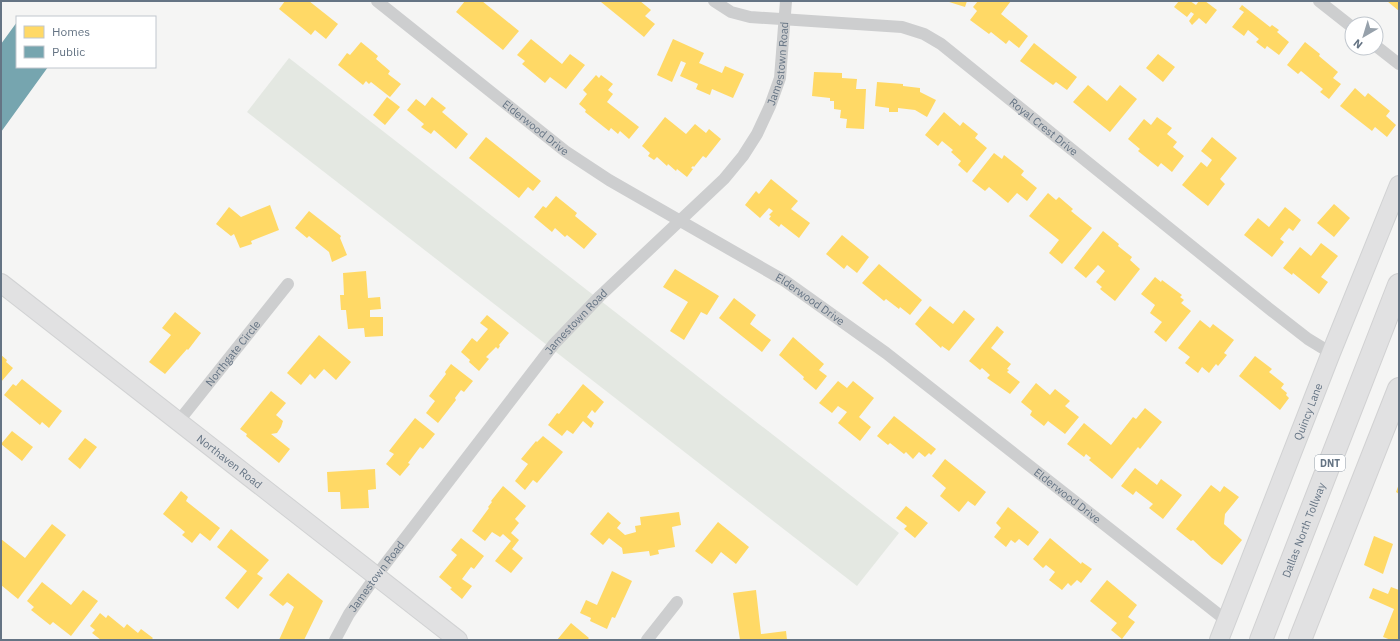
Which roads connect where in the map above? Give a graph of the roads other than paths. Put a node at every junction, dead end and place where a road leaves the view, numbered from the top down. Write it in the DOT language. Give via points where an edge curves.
graph roads {
  1 [pos="377,1"];
  2 [pos="714,1"];
  3 [pos="786,1"];
  4 [pos="1319,1"];
  5 [pos="784,19"];
  6 [pos="1344,21"];
  7 [pos="1384,52"];
  8 [pos="1399,64"];
  9 [pos="1399,185"];
  10 [pos="680,221"];
  11 [pos="1,283"];
  12 [pos="288,284"];
  13 [pos="1399,285"];
  14 [pos="1332,353"];
  15 [pos="1399,389"];
  16 [pos="178,422"];
  17 [pos="376,576"];
  18 [pos="677,602"];
  19 [pos="1226,621"];
  20 [pos="335,640"];
  21 [pos="458,640"];
  22 [pos="647,640"];
  23 [pos="1219,640"];
  24 [pos="1261,640"];
  25 [pos="1300,640"];
  1 -- 10 [label="street, Elderwood Drive" via="565,151"];
  2 -- 5 [label="street, Royal Crest Drive" via="731,12 750,17"];
  3 -- 5 [label="street, Jamestown Road"];
  4 -- 6 [label="street"];
  5 -- 10 [label="street, Jamestown Road" via="780,78 756,134 724,179"];
  5 -- 14 [label="street, Royal Crest Drive" via="902,27 924,34 942,44 1308,339"];
  7 -- 8 [label="street"];
  9 -- 14 [label="street, Quincy Lane"];
  10 -- 17 [label="street, Jamestown Road" via="600,296 554,344"];
  10 -- 19 [label="street, Elderwood Drive" via="785,281 886,353"];
  11 -- 16 [label="street, Northaven Road"];
  12 -- 16 [label="street, Northgate Circle"];
  13 -- 24 [label="highway, Dallas North Tollway / DNT"];
  14 -- 19 [label="street, Quincy Lane"];
  15 -- 25 [label="highway"];
  16 -- 17 [label="street, Northaven Road"];
  17 -- 20 [label="street, Jamestown Road" via="349,614"];
  17 -- 21 [label="street, Northaven Road"];
  18 -- 22 [label="street"];
  19 -- 23 [label="street, Quincy Lane"];
}
